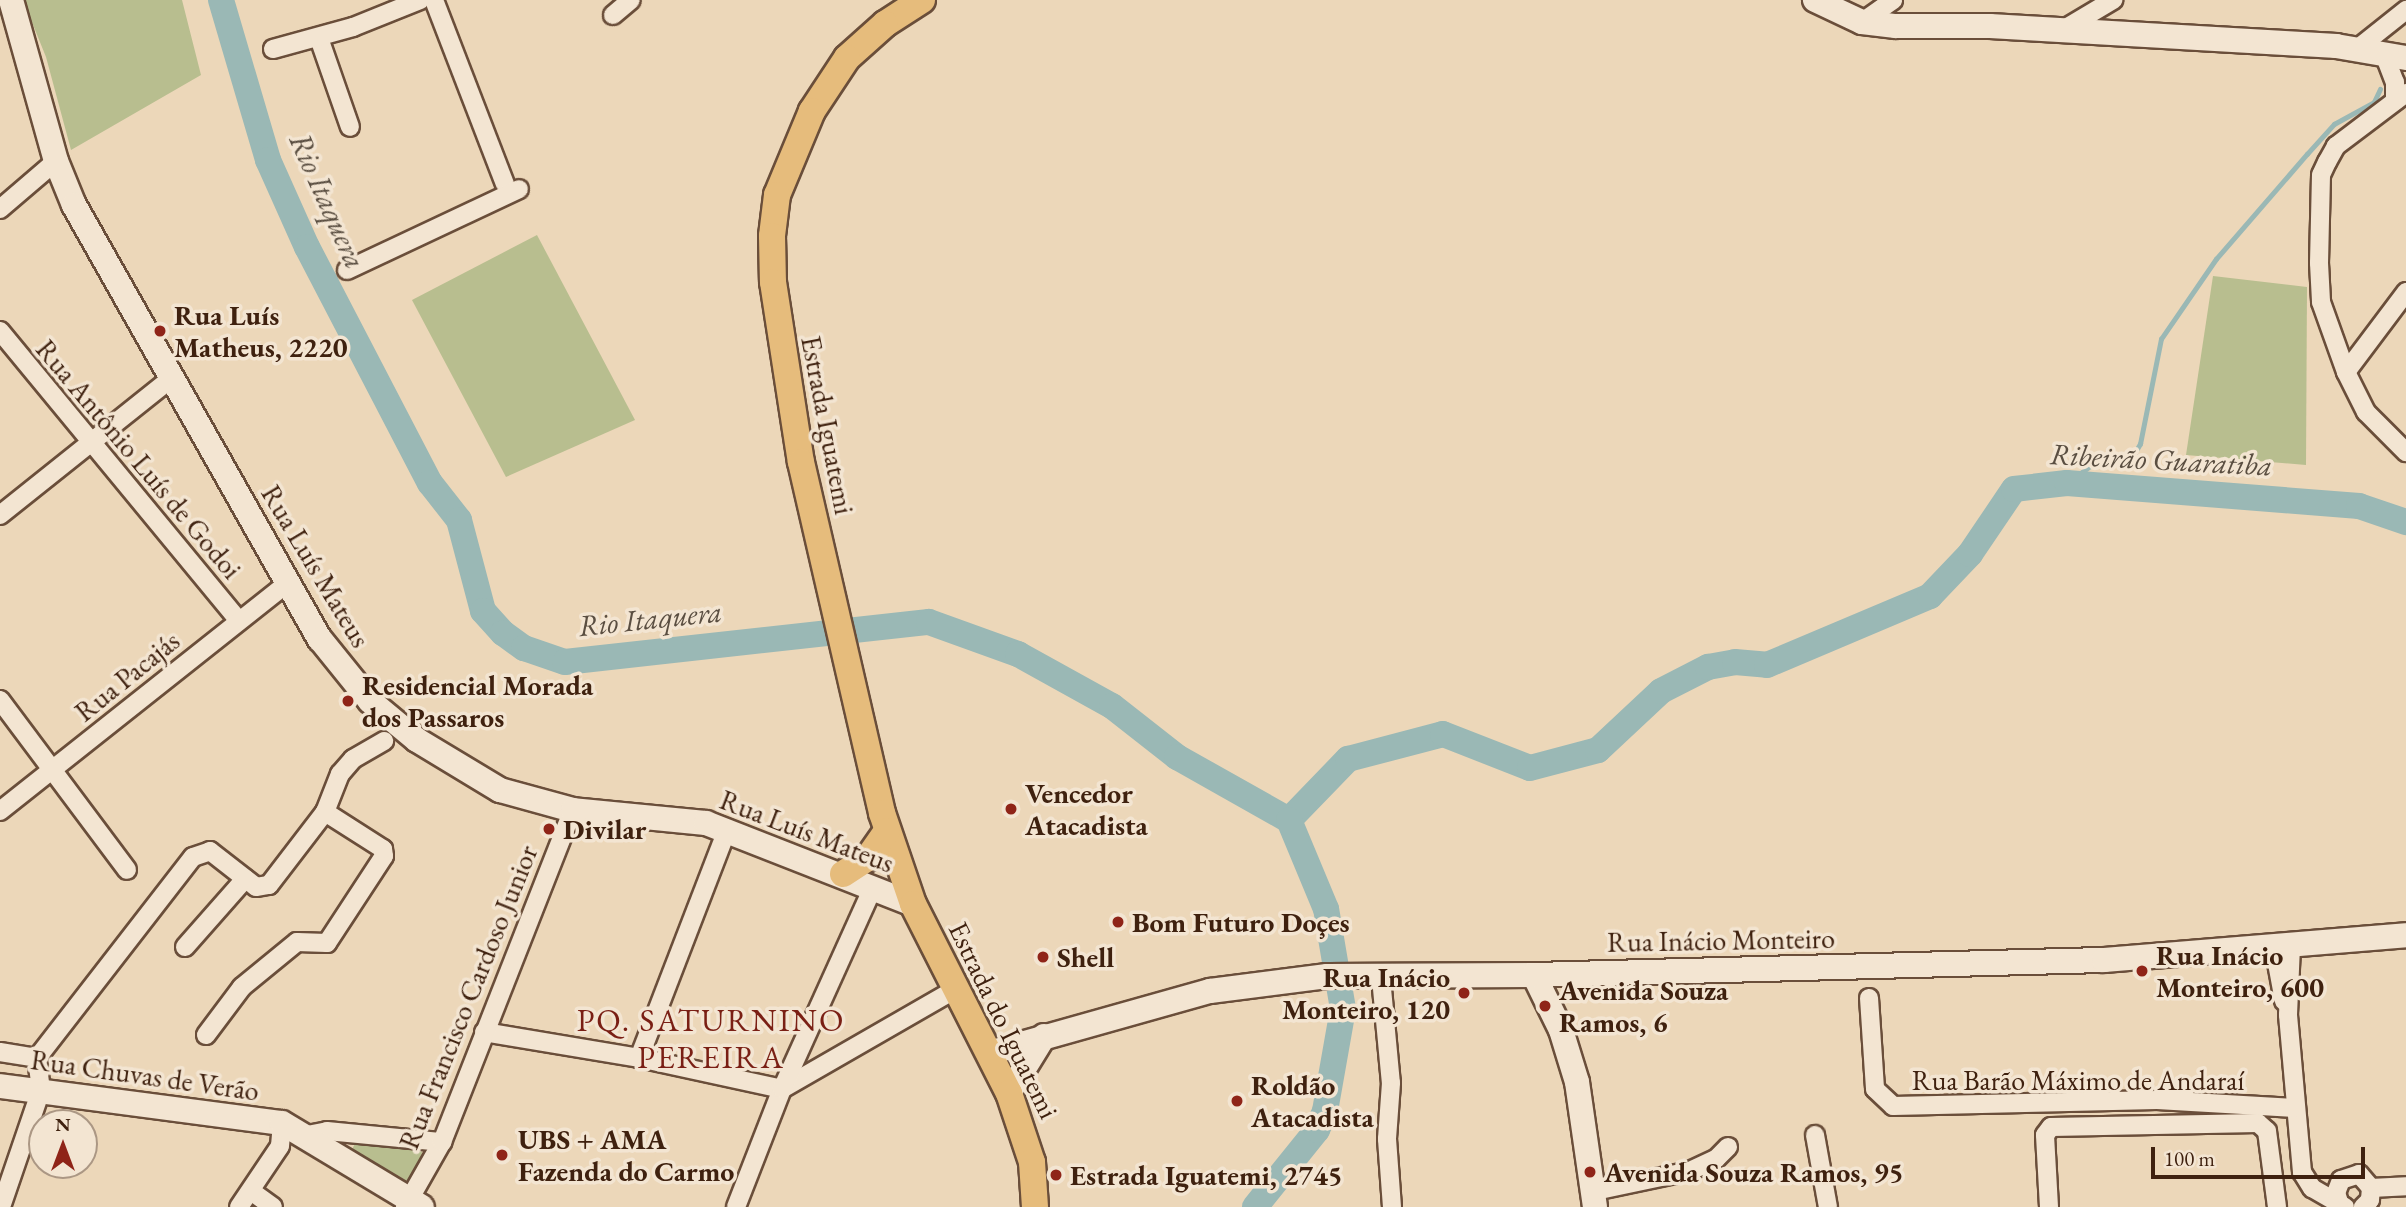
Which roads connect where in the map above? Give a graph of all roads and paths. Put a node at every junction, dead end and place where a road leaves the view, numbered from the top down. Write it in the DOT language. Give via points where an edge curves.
graph roads {
  1 [pos="11,0"];
  2 [pos="420,0"];
  3 [pos="434,0"];
  4 [pos="631,0"];
  5 [pos="922,0"];
  6 [pos="1815,0"];
  7 [pos="1892,0"];
  8 [pos="2113,0"];
  9 [pos="2406,10"];
  10 [pos="613,15"];
  11 [pos="1863,22"];
  12 [pos="2061,31"];
  13 [pos="319,38"];
  14 [pos="273,49"];
  15 [pos="2357,49"];
  16 [pos="2395,56"];
  17 [pos="2400,97"];
  18 [pos="350,127"];
  19 [pos="56,161"];
  20 [pos="0,209"];
  21 [pos="347,270"];
  22 [pos="2406,292"];
  23 [pos="0,331"];
  24 [pos="2346,372"];
  25 [pos="173,377"];
  26 [pos="90,442"];
  27 [pos="2406,452"];
  28 [pos="0,515"];
  29 [pos="288,583"];
  30 [pos="239,620"];
  31 [pos="0,700"];
  32 [pos="384,741"];
  33 [pos="54,768"];
  34 [pos="573,810"];
  35 [pos="0,811"];
  36 [pos="325,812"];
  37 [pos="727,830"];
  38 [pos="887,831"];
  39 [pos="127,870"];
  40 [pos="843,874"];
  41 [pos="244,878"];
  42 [pos="873,887"];
  43 [pos="913,904"];
  44 [pos="2406,935"];
  45 [pos="2283,946"];
  46 [pos="185,947"];
  47 [pos="1534,975"];
  48 [pos="1381,978"];
  49 [pos="956,989"];
  50 [pos="1869,998"];
  51 [pos="484,1032"];
  52 [pos="206,1035"];
  53 [pos="1044,1036"];
  54 [pos="0,1052"];
  55 [pos="989,1052"];
  56 [pos="37,1058"];
  57 [pos="639,1058"];
  58 [pos="0,1086"];
  59 [pos="782,1089"];
  60 [pos="41,1090"];
  61 [pos="1009,1093"];
  62 [pos="2295,1108"];
  63 [pos="292,1129"];
  64 [pos="1815,1135"];
  65 [pos="442,1142"];
  66 [pos="1728,1147"];
  67 [pos="2406,1186"];
  68 [pos="2371,1188"];
  69 [pos="251,1191"];
  70 [pos="1595,1199"];
  71 [pos="2342,1204"];
  72 [pos="411,1205"];
  73 [pos="1,1207"];
  74 [pos="239,1207"];
  75 [pos="273,1207"];
  76 [pos="736,1207"];
  77 [pos="1035,1207"];
  78 [pos="1392,1207"];
  79 [pos="1828,1207"];
  80 [pos="2049,1207"];
  81 [pos="2277,1207"];
  82 [pos="2363,1207"];
  1 -- 19 [label="street, Rua Luís Mateus"];
  2 -- 13 [label="street"];
  3 -- 21 [label="street" via="512,187"];
  4 -- 10 [label="street"];
  5 -- 38 [label="main road, Estrada Iguatemi" via="885,24 847,58 812,111 778,195 772,236 780,347 837,625"];
  6 -- 11 [label="street"];
  7 -- 11 [label="street"];
  8 -- 12 [label="street"];
  9 -- 15 [label="street"];
  11 -- 12 [label="street"];
  12 -- 15 [label="street"];
  13 -- 14 [label="street"];
  13 -- 18 [label="street"];
  15 -- 16 [label="street"];
  16 -- 17 [label="street"];
  17 -- 24 [label="street" via="2336,146 2320,175 2321,302"];
  19 -- 20 [label="street"];
  19 -- 25 [label="street, Rua Luís Mateus" via="102,259"];
  22 -- 24 [label="street"];
  23 -- 26 [label="street, Rua Antônio Luís de Godoi"];
  24 -- 27 [label="street" via="2366,412"];
  25 -- 26 [label="street"];
  25 -- 29 [label="street, Rua Luís Mateus"];
  26 -- 28 [label="street"];
  26 -- 30 [label="street, Rua Antônio Luís de Godoi"];
  29 -- 30 [label="street, Rua Pacajás"];
  29 -- 34 [label="street, Rua Luís Mateus" via="335,659 391,719 487,784"];
  30 -- 33 [label="street, Rua Pacajás"];
  31 -- 33 [label="street"];
  32 -- 36 [label="street" via="353,759 340,774"];
  33 -- 35 [label="street, Rua Pacajás"];
  33 -- 39 [label="street"];
  34 -- 37 [label="street, Rua Luís Mateus" via="697,820"];
  34 -- 51 [label="street, Rua Francisco Cardoso Junior"];
  36 -- 41 [label="street" via="269,885 256,887"];
  36 -- 52 [label="street" via="383,849 384,856 327,943 297,942 242,987"];
  37 -- 40 [label="street, Rua Luís Mateus"];
  37 -- 57 [label="street"];
  38 -- 40 [label="main road" via="868,858"];
  38 -- 43 [label="main road, Estrada Iguatemi"];
  40 -- 42 [label="street, Rua Luís Mateus"];
  41 -- 46 [label="street"];
  41 -- 56 [label="street" via="210,851 193,857"];
  42 -- 43 [label="street, Rua Luís Mateus"];
  42 -- 59 [label="street"];
  43 -- 49 [label="main road, Estrada do Iguatemi"];
  44 -- 45 [label="street, Rua Inácio Monteiro"];
  45 -- 47 [label="street, Rua Inácio Monteiro" via="2104,960"];
  45 -- 62 [label="street"];
  47 -- 48 [label="street, Rua Inácio Monteiro"];
  47 -- 70 [label="street" via="1569,1052"];
  48 -- 53 [label="street, Rua Inácio Monteiro" via="1327,976 1210,991"];
  48 -- 78 [label="street" via="1391,1083 1387,1139"];
  49 -- 55 [label="main road, Estrada do Iguatemi"];
  49 -- 59 [label="street"];
  50 -- 62 [label="street, Rua Barão Máximo de Andaraí" via="1875,1089 1893,1106 2157,1100"];
  51 -- 57 [label="street"];
  51 -- 65 [label="street, Rua Francisco Cardoso Junior"];
  53 -- 55 [label="street, Rua Inácio Monteiro"];
  53 -- 61 [label="street"];
  54 -- 56 [label="street"];
  55 -- 61 [label="main road, Estrada do Iguatemi"];
  56 -- 60 [label="street"];
  57 -- 59 [label="street"];
  58 -- 60 [label="street, Rua Chuvas de Verão"];
  59 -- 76 [label="street"];
  60 -- 63 [label="street, Rua Chuvas de Verão"];
  60 -- 73 [label="street"];
  61 -- 77 [label="main road, Estrada do Iguatemi" via="1032,1162"];
  62 -- 71 [label="street" via="2305,1180"];
  63 -- 65 [label="street"];
  63 -- 69 [label="street"];
  63 -- 72 [label="street"];
  64 -- 79 [label="street"];
  65 -- 72 [label="street, Rua Francisco Cardoso Junior"];
  66 -- 70 [label="street" via="1716,1159 1690,1171"];
  67 -- 68 [label="street"];
  68 -- 71 [label="street" via="2363,1176 2349,1174 2336,1188"];
  68 -- 82 [label="street" via="2370,1200"];
  69 -- 74 [label="street"];
  69 -- 75 [label="street"];
  80 -- 81 [label="street" via="2045,1135 2057,1127 2258,1123 2267,1131"];
}
